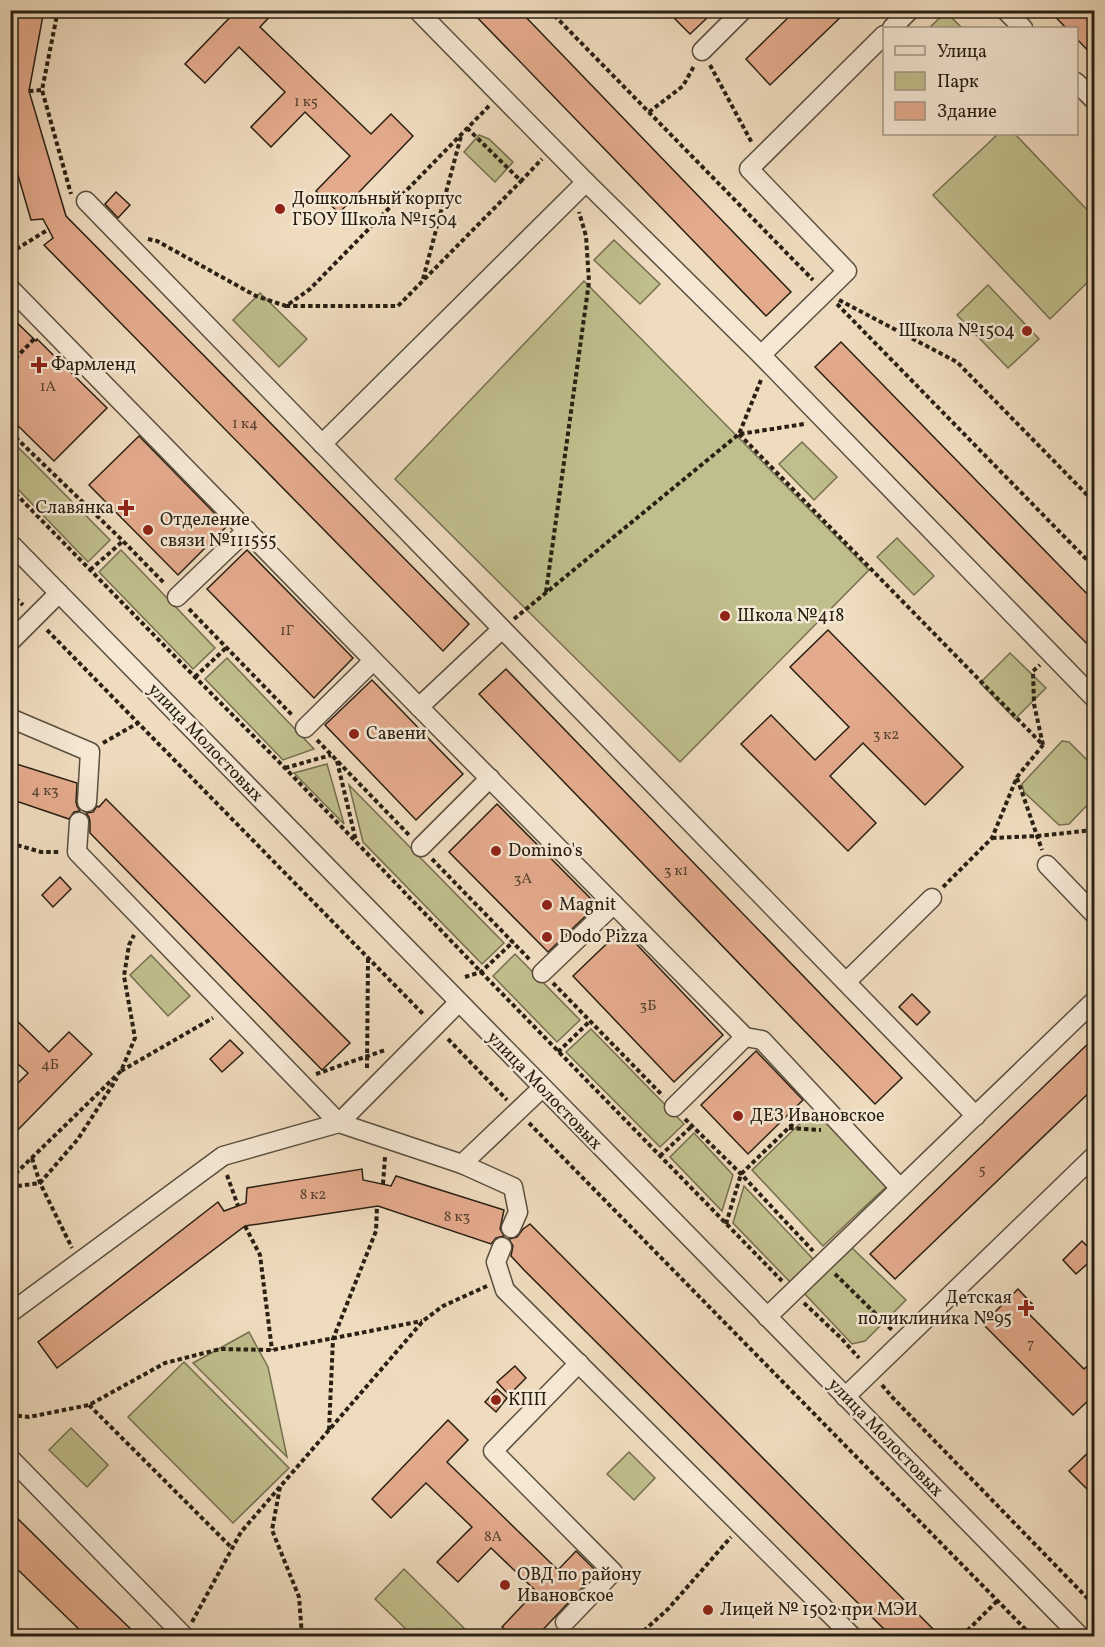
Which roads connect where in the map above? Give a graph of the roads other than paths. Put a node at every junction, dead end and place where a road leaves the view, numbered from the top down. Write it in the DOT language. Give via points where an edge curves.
graph roads {
  1 [pos="417,10"];
  2 [pos="742,10"];
  3 [pos="910,10"];
  4 [pos="1005,10"];
  5 [pos="893,27"];
  6 [pos="1022,27"];
  7 [pos="883,37"];
  8 [pos="702,51"];
  9 [pos="1078,83"];
  10 [pos="1095,100"];
  11 [pos="580,188"];
  12 [pos="79,200"];
  13 [pos="10,288"];
  14 [pos="764,359"];
  15 [pos="322,444"];
  16 [pos="247,530"];
  17 [pos="10,543"];
  18 [pos="59,593"];
  19 [pos="177,597"];
  20 [pos="502,629"];
  21 [pos="10,642"];
  22 [pos="374,661"];
  23 [pos="1095,698"];
  24 [pos="419,707"];
  25 [pos="10,718"];
  26 [pos="305,728"];
  27 [pos="490,778"];
  28 [pos="87,802"];
  29 [pos="79,822"];
  30 [pos="421,847"];
  31 [pos="1047,865"];
  32 [pos="932,898"];
  33 [pos="614,903"];
  34 [pos="1095,914"];
  35 [pos="542,973"];
  36 [pos="846,982"];
  37 [pos="1095,1001"];
  38 [pos="458,1002"];
  39 [pos="745,1037"];
  40 [pos="542,1088"];
  41 [pos="674,1107"];
  42 [pos="976,1116"];
  43 [pos="339,1123"];
  44 [pos="1095,1156"];
  45 [pos="462,1164"];
  46 [pos="900,1188"];
  47 [pos="511,1228"];
  48 [pos="502,1248"];
  49 [pos="10,1313"];
  50 [pos="767,1317"];
  51 [pos="579,1363"];
  52 [pos="845,1397"];
  53 [pos="10,1458"];
  54 [pos="565,1622"];
  55 [pos="848,1635"];
  56 [pos="184,1636"];
  57 [pos="1080,1636"];
  1 -- 11 [label="street" via="553,148"];
  2 -- 8 [label="street"];
  3 -- 5 [label="street"];
  4 -- 6 [label="street"];
  7 -- 14 [label="street" via="750,169 847,271"];
  9 -- 10 [label="street"];
  11 -- 14 [label="street"];
  11 -- 15 [label="street"];
  12 -- 15 [label="street"];
  13 -- 16 [label="street"];
  14 -- 23 [label="street"];
  15 -- 20 [label="street"];
  16 -- 19 [label="street"];
  16 -- 22 [label="street"];
  17 -- 18 [label="street, улица Молостовых"];
  18 -- 21 [label="street"];
  18 -- 38 [label="street, улица Молостовых"];
  20 -- 24 [label="street"];
  20 -- 36 [label="street"];
  22 -- 24 [label="street"];
  22 -- 26 [label="street"];
  24 -- 27 [label="street"];
  25 -- 28 [label="street" via="90,752"];
  27 -- 30 [label="street"];
  27 -- 33 [label="street"];
  29 -- 43 [label="street" via="77,852"];
  31 -- 34 [label="street"];
  32 -- 36 [label="street"];
  33 -- 35 [label="street"];
  33 -- 39 [label="street"];
  36 -- 42 [label="street"];
  37 -- 42 [label="street"];
  38 -- 40 [label="street, улица Молостовых"];
  38 -- 43 [label="street"];
  39 -- 41 [label="street"];
  39 -- 46 [label="street" via="762,1040"];
  40 -- 45 [label="street"];
  40 -- 50 [label="street, улица Молостовых"];
  42 -- 46 [label="street"];
  43 -- 45 [label="street"];
  43 -- 49 [label="street" via="223,1156"];
  44 -- 52 [label="street"];
  45 -- 47 [label="street" via="513,1187 518,1212"];
  46 -- 50 [label="street"];
  48 -- 51 [label="street" via="496,1262 505,1290"];
  50 -- 52 [label="street, улица Молостовых"];
  51 -- 54 [label="street" via="493,1451 613,1572"];
  51 -- 55 [label="street"];
  52 -- 57 [label="street, улица Молостовых"];
  53 -- 56 [label="street"];
}
